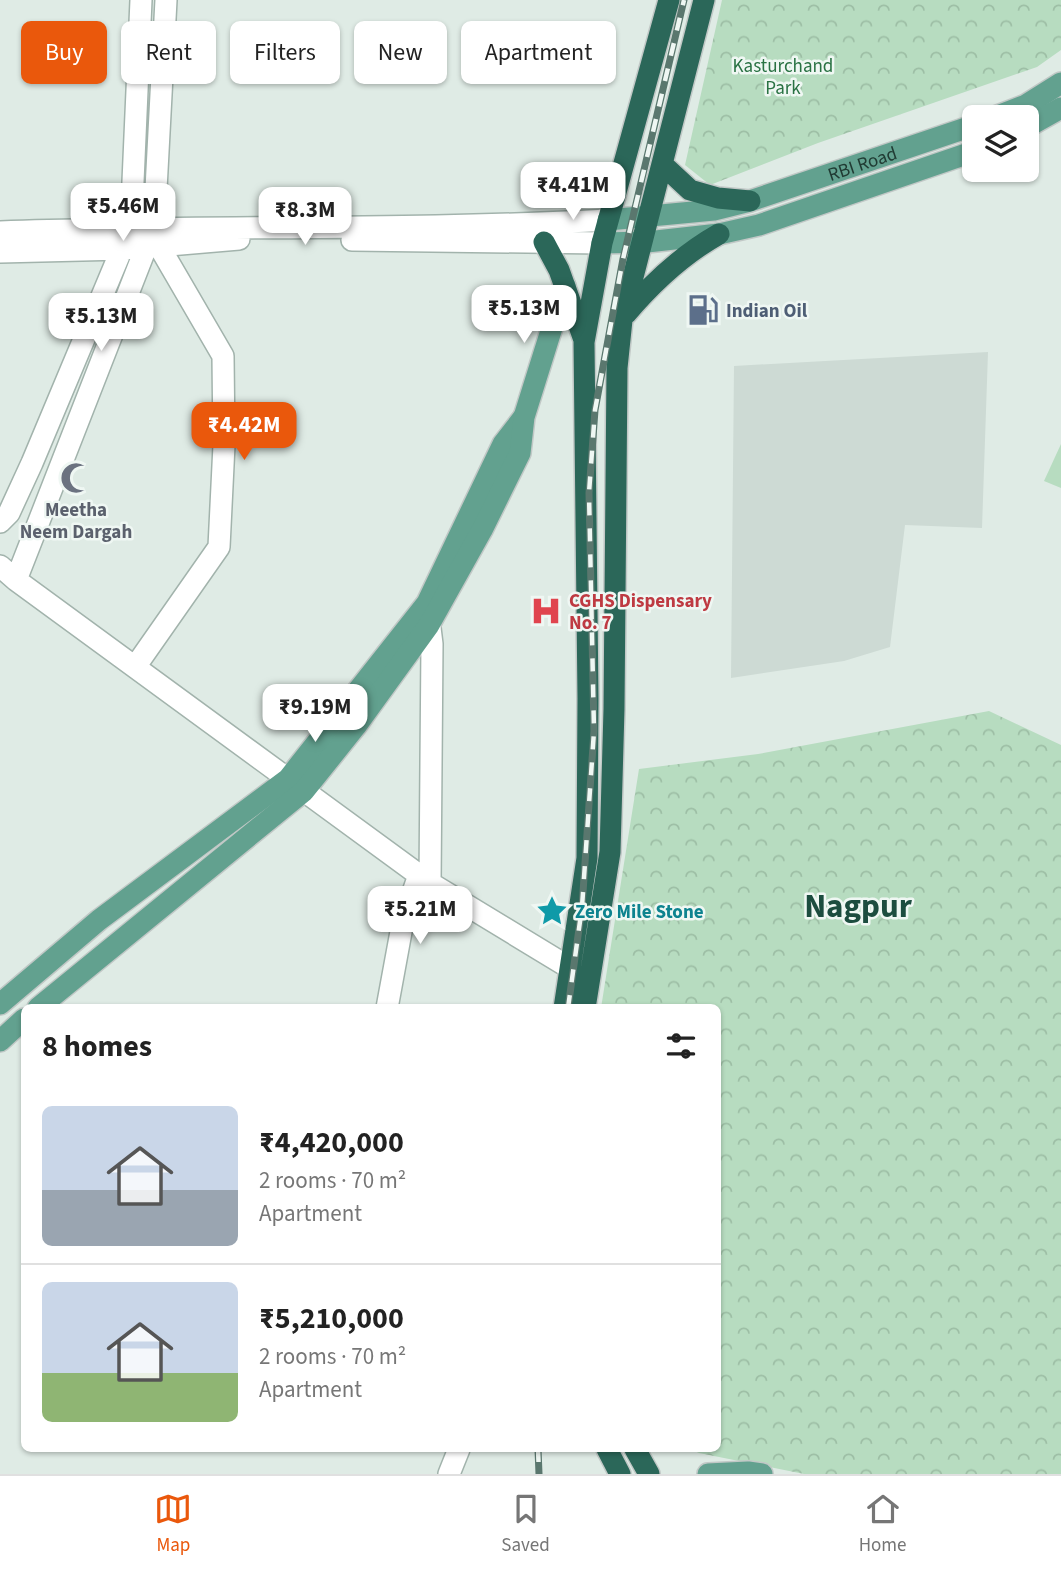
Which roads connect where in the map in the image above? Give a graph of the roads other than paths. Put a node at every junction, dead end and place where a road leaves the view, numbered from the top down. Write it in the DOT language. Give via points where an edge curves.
graph roads {
  1 [pos="141,0"];
  2 [pos="166,0"];
  3 [pos="669,0"];
  4 [pos="704,0"];
  5 [pos="1061,83"];
  6 [pos="1026,105"];
  7 [pos="1061,108"];
  8 [pos="1044,121"];
  9 [pos="962,129"];
  10 [pos="962,155"];
  11 [pos="662,164"];
  12 [pos="750,201"];
  13 [pos="649,216"];
  14 [pos="608,220"];
  15 [pos="131,227"];
  16 [pos="0,232"];
  17 [pos="719,234"];
  18 [pos="145,242"];
  19 [pos="544,242"];
  20 [pos="602,243"];
  21 [pos="640,243"];
  22 [pos="0,252"];
  23 [pos="565,286"];
  24 [pos="622,320"];
  25 [pos="584,342"];
  26 [pos="524,417"];
  27 [pos="0,522"];
  28 [pos="8,573"];
  29 [pos="427,603"];
  30 [pos="429,625"];
  31 [pos="135,667"];
  32 [pos="296,785"];
  33 [pos="424,879"];
  34 [pos="86,931"];
  35 [pos="102,956"];
  36 [pos="570,968"];
  37 [pos="0,1004"];
  38 [pos="43,1004"];
  39 [pos="388,1004"];
  40 [pos="565,1004"];
  41 [pos="586,1004"];
  42 [pos="21,1022"];
  43 [pos="0,1041"];
  44 [pos="456,1452"];
  45 [pos="609,1452"];
  46 [pos="637,1452"];
  47 [pos="449,1474"];
  48 [pos="620,1474"];
  49 [pos="649,1474"];
  50 [pos="708,1474"];
  51 [pos="762,1474"];
  1 -- 15 [label="street"];
  2 -- 18 [label="street"];
  3 -- 14 [label="highway"];
  4 -- 11 [label="highway"];
  5 -- 6 [label="main road"];
  7 -- 8 [label="main road"];
  9 -- 12 [label="main road, RBI Road"];
  10 -- 17 [label="main road" via="759,225"];
  11 -- 12 [label="highway" via="690,190"];
  11 -- 13 [label="highway"];
  12 -- 13 [label="main road, RBI Road" via="714,210"];
  13 -- 14 [label="main road, RBI Road"];
  13 -- 21 [label="highway"];
  14 -- 18 [label="street"];
  14 -- 20 [label="highway"];
  15 -- 16 [label="street"];
  15 -- 18 [label="street"];
  17 -- 21 [label="main road"];
  17 -- 24 [label="highway" via="694,248 647,289"];
  18 -- 19 [label="street" via="245,238"];
  18 -- 22 [label="street"];
  18 -- 27 [label="street" via="9,513"];
  18 -- 28 [label="street"];
  18 -- 31 [label="street" via="223,356 224,445 219,547"];
  19 -- 20 [label="street"];
  19 -- 23 [label="highway"];
  20 -- 21 [label="main road"];
  20 -- 25 [label="highway"];
  21 -- 24 [label="highway"];
  23 -- 25 [label="highway"];
  23 -- 26 [label="main road"];
  24 -- 41 [label="highway" via="617,368 610,852"];
  25 -- 36 [label="highway" via="587,858"];
  26 -- 29 [label="main road" via="503,444"];
  26 -- 30 [label="main road" via="520,453"];
  28 -- 31 [label="street"];
  29 -- 30 [label="street"];
  29 -- 32 [label="main road"];
  30 -- 32 [label="main road" via="356,726"];
  30 -- 33 [label="street"];
  31 -- 32 [label="street"];
  32 -- 33 [label="street"];
  32 -- 34 [label="main road"];
  32 -- 35 [label="main road"];
  33 -- 36 [label="street"];
  33 -- 39 [label="street" via="403,921"];
  34 -- 35 [label="main road"];
  34 -- 37 [label="main road"];
  35 -- 38 [label="main road"];
  36 -- 40 [label="highway"];
  42 -- 43 [label="main road"];
  44 -- 47 [label="street"];
  45 -- 48 [label="highway"];
  46 -- 49 [label="highway"];
  50 -- 51 [label="main road"];
}
